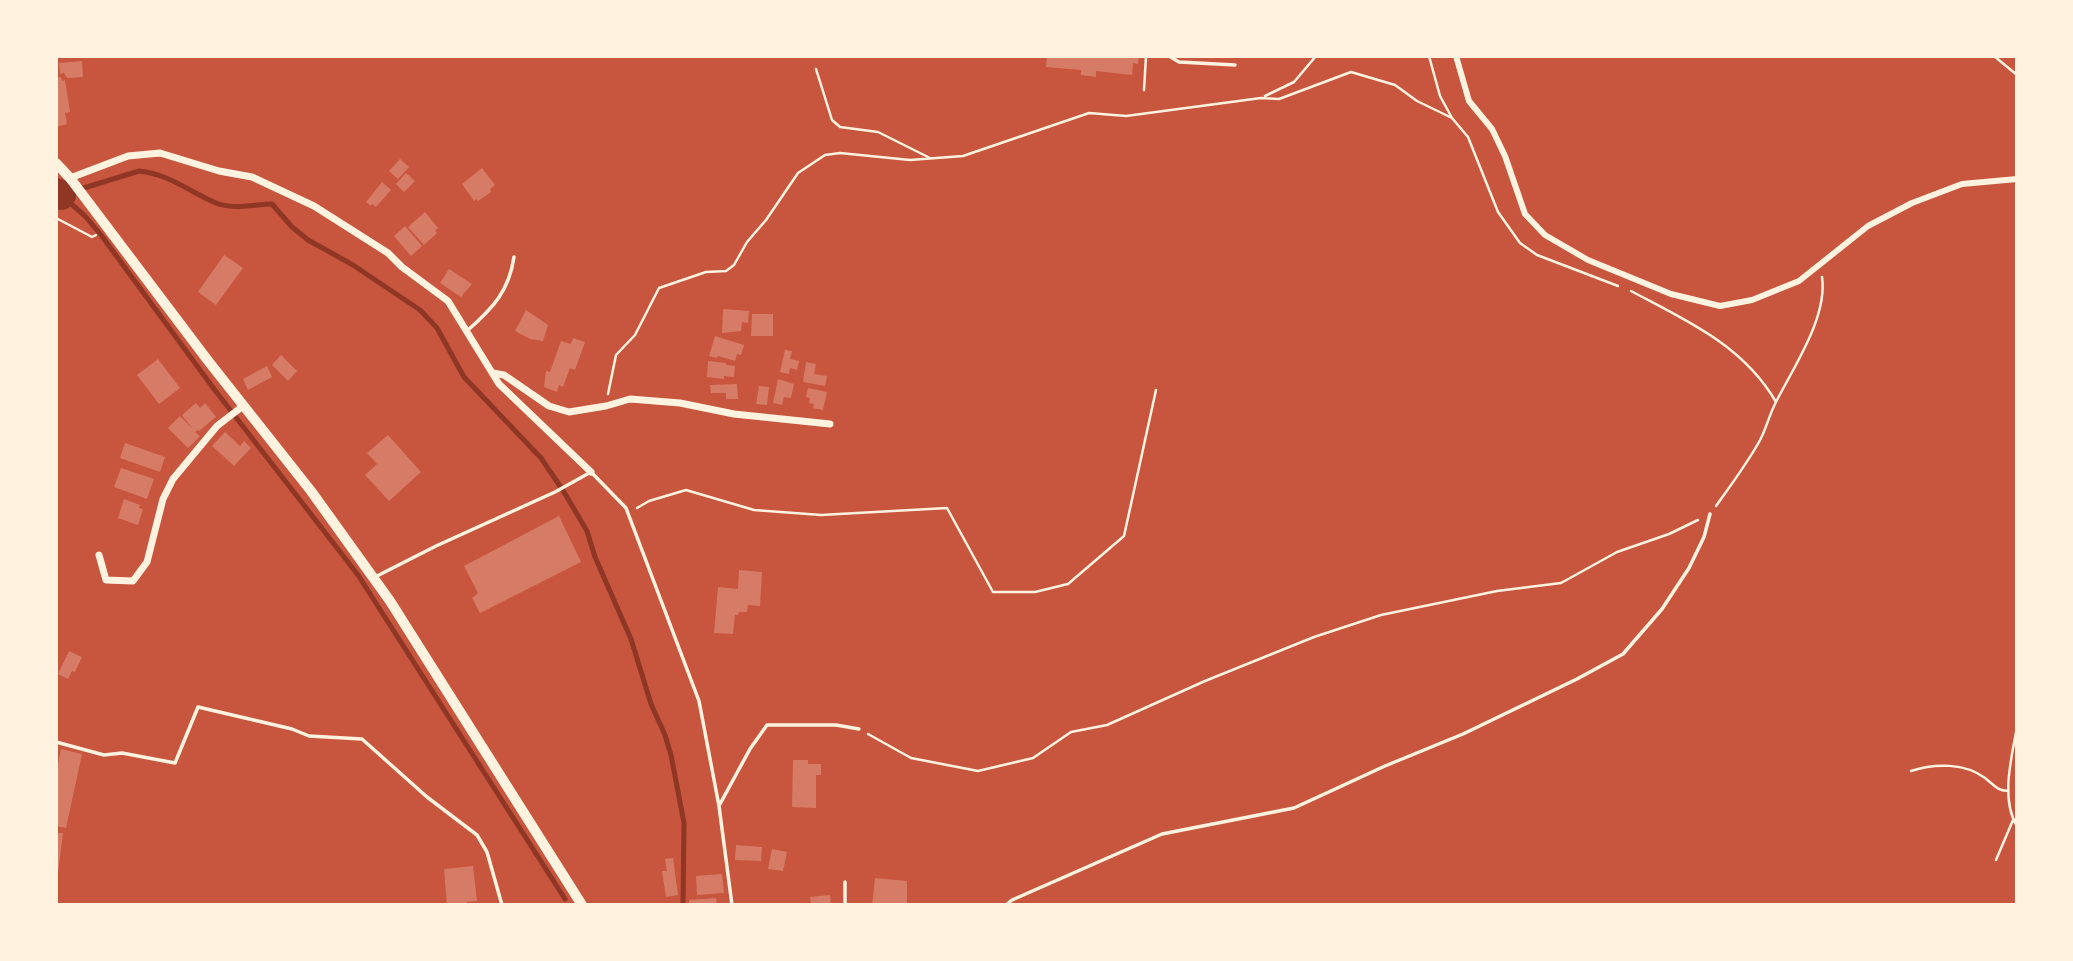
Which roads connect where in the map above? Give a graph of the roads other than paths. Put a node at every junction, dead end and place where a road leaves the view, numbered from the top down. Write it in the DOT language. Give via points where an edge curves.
graph roads {
  1 [pos="1169,56"];
  2 [pos="1456,56"];
  3 [pos="1235,65"];
  4 [pos="56,163"];
  5 [pos="70,178"];
  6 [pos="2017,179"];
  7 [pos="514,257"];
  8 [pos="466,332"];
  9 [pos="493,373"];
  10 [pos="240,408"];
  11 [pos="830,424"];
  12 [pos="592,472"];
  13 [pos="1710,514"];
  14 [pos="99,555"];
  15 [pos="373,578"];
  16 [pos="859,729"];
  17 [pos="56,742"];
  18 [pos="719,806"];
  19 [pos="845,882"];
  20 [pos="502,905"];
  21 [pos="582,905"];
  22 [pos="732,905"];
  23 [pos="845,905"];
  24 [pos="1006,905"];
  1 -- 3 [label="lane" via="1179,62"];
  2 -- 6 [label="street" via="1469,101 1506,156 1525,215 1545,235 1588,260 1671,293 1720,306 1752,300 1799,281 1868,226 1912,203 1962,184"];
  4 -- 5 [label="street"];
  5 -- 8 [label="street" via="128,156 160,153 252,177 314,206 388,253 448,301"];
  5 -- 10 [label="street"];
  7 -- 8 [label="lane" via="511,278 491,309"];
  8 -- 9 [label="street"];
  9 -- 11 [label="street" via="504,375 549,406 569,412 630,399"];
  9 -- 12 [label="street" via="499,384"];
  10 -- 14 [label="street" via="194,451 173,479 163,499 147,562 133,582 106,580"];
  10 -- 15 [label="street" via="311,491"];
  12 -- 15 [label="lane"];
  12 -- 18 [label="lane" via="628,513 699,701"];
  13 -- 24 [label="lane" via="1689,568 1662,609 1623,654 1600,667 1512,712 1294,808 1162,834"];
  15 -- 21 [label="street"];
  16 -- 18 [label="lane" via="836,724 767,725"];
  17 -- 20 [label="lane" via="104,755 122,753 175,763 198,708 309,736 362,739 477,835 487,852"];
  18 -- 22 [label="lane"];
  19 -- 23 [label="lane"];
}
